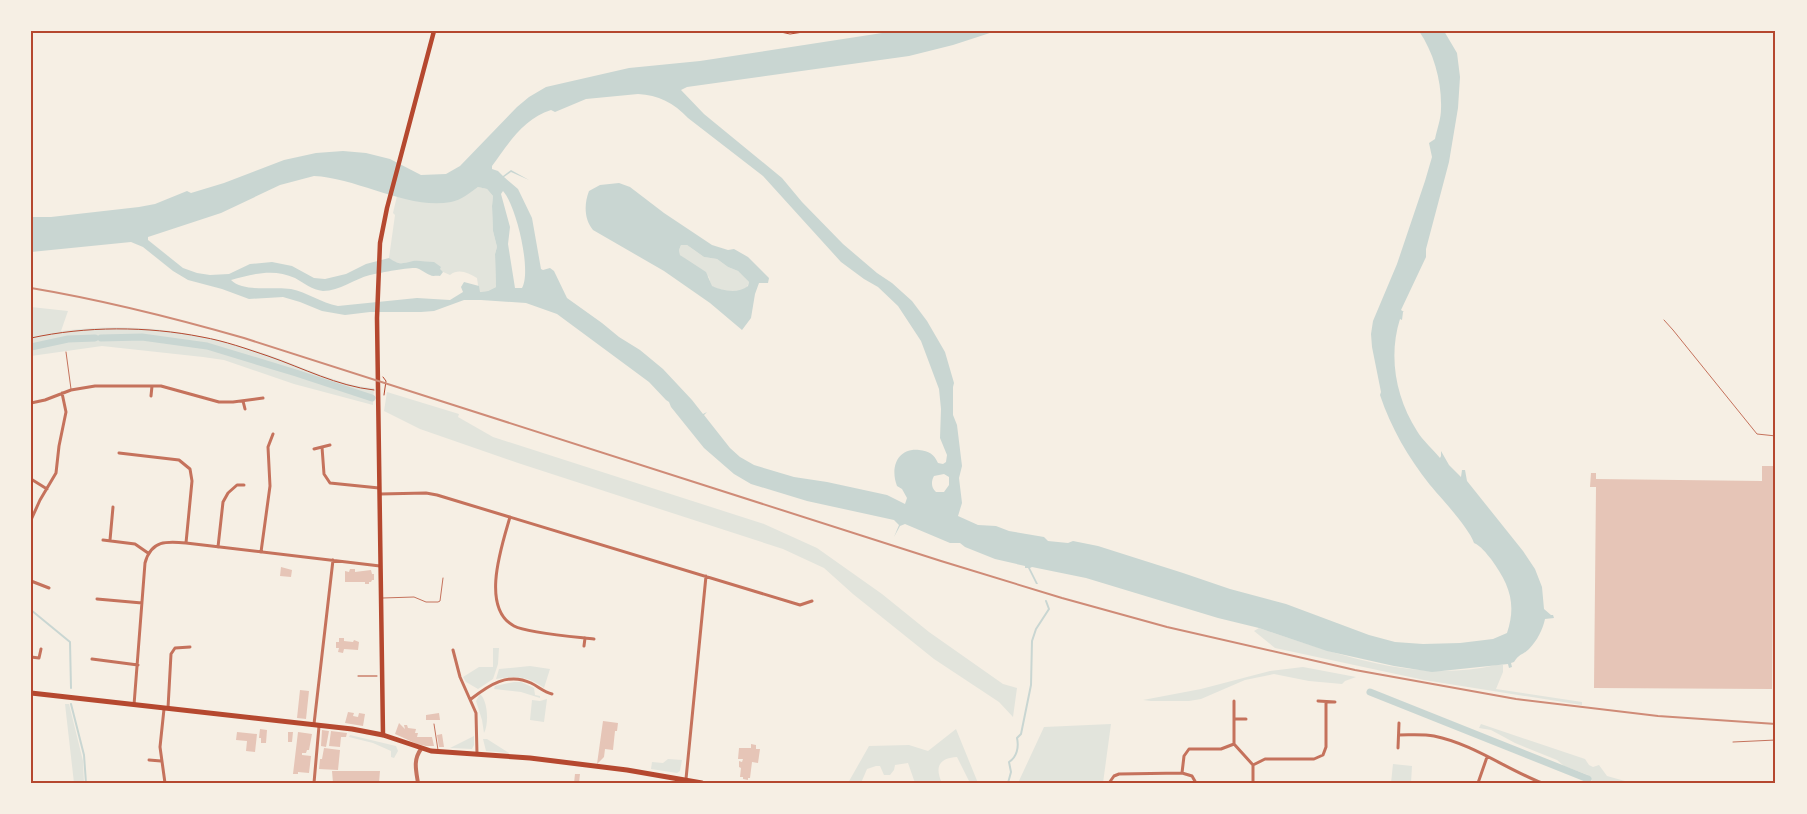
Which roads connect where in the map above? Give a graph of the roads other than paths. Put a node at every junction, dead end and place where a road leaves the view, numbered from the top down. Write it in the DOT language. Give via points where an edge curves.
graph roads {
  1 [pos="434,31"];
  2 [pos="1664,320"];
  3 [pos="66,352"];
  4 [pos="152,386"];
  5 [pos="71,390"];
  6 [pos="62,393"];
  7 [pos="151,396"];
  8 [pos="263,398"];
  9 [pos="243,401"];
  10 [pos="31,403"];
  11 [pos="245,409"];
  12 [pos="273,434"];
  13 [pos="1776,436"];
  14 [pos="330,445"];
  15 [pos="322,447"];
  16 [pos="314,448"];
  17 [pos="119,453"];
  18 [pos="31,479"];
  19 [pos="244,485"];
  20 [pos="47,489"];
  21 [pos="379,491"];
  22 [pos="113,507"];
  23 [pos="510,518"];
  24 [pos="31,520"];
  25 [pos="103,540"];
  26 [pos="110,540"];
  27 [pos="186,543"];
  28 [pos="218,547"];
  29 [pos="262,552"];
  30 [pos="148,553"];
  31 [pos="333,560"];
  32 [pos="380,566"];
  33 [pos="706,576"];
  34 [pos="443,578"];
  35 [pos="31,581"];
  36 [pos="49,588"];
  37 [pos="380,598"];
  38 [pos="97,599"];
  39 [pos="812,601"];
  40 [pos="142,603"];
  41 [pos="585,638"];
  42 [pos="594,639"];
  43 [pos="584,646"];
  44 [pos="190,647"];
  45 [pos="40,649"];
  46 [pos="453,650"];
  47 [pos="31,657"];
  48 [pos="92,659"];
  49 [pos="138,665"];
  50 [pos="31,693"];
  51 [pos="552,694"];
  52 [pos="471,700"];
  53 [pos="1318,701"];
  54 [pos="1234,702"];
  55 [pos="1326,702"];
  56 [pos="1335,702"];
  57 [pos="134,705"];
  58 [pos="166,709"];
  59 [pos="1234,719"];
  60 [pos="1246,719"];
  61 [pos="1400,723"];
  62 [pos="434,724"];
  63 [pos="317,725"];
  64 [pos="383,735"];
  65 [pos="1399,736"];
  66 [pos="1776,740"];
  67 [pos="1732,742"];
  68 [pos="1234,744"];
  69 [pos="1398,748"];
  70 [pos="421,749"];
  71 [pos="438,752"];
  72 [pos="477,755"];
  73 [pos="1487,756"];
  74 [pos="149,760"];
  75 [pos="161,761"];
  76 [pos="1253,765"];
  77 [pos="1182,773"];
  78 [pos="686,780"];
  79 [pos="1539,782"];
  80 [pos="165,783"];
  81 [pos="314,783"];
  82 [pos="418,783"];
  83 [pos="702,783"];
  84 [pos="1109,783"];
  85 [pos="1196,783"];
  86 [pos="1253,783"];
  87 [pos="1478,783"];
  1 -- 21 [label="main road" via="382,228 378,281"];
  2 -- 13 [label="lane" via="1757,434"];
  3 -- 5 [label="lane"];
  4 -- 5 [label="street" via="95,386"];
  4 -- 7 [label="street"];
  4 -- 9 [label="street" via="219,402"];
  5 -- 6 [label="street"];
  6 -- 10 [label="street"];
  6 -- 20 [label="street" via="66,412 57,469"];
  8 -- 9 [label="street"];
  9 -- 11 [label="street"];
  12 -- 29 [label="street" via="268,447 270,486"];
  14 -- 15 [label="street"];
  15 -- 16 [label="street"];
  15 -- 21 [label="street" via="324,474 330,483"];
  17 -- 27 [label="street" via="179,460 190,469 192,481"];
  18 -- 20 [label="street"];
  19 -- 28 [label="street" via="237,485 223,502"];
  20 -- 24 [label="street"];
  21 -- 23 [label="street" via="430,493"];
  21 -- 32 [label="main road"];
  22 -- 26 [label="street"];
  23 -- 33 [label="street"];
  23 -- 41 [label="street" via="495,572 502,614 508,622 520,628"];
  25 -- 26 [label="street"];
  26 -- 30 [label="street" via="135,544"];
  27 -- 28 [label="street"];
  27 -- 30 [label="street" via="163,543"];
  28 -- 29 [label="street"];
  29 -- 31 [label="street"];
  30 -- 40 [label="street"];
  31 -- 32 [label="street"];
  31 -- 63 [label="street"];
  32 -- 37 [label="main road"];
  33 -- 39 [label="street" via="800,605"];
  33 -- 78 [label="street"];
  34 -- 37 [label="lane" via="438,602 414,597"];
  35 -- 36 [label="street"];
  37 -- 64 [label="main road"];
  38 -- 40 [label="street"];
  40 -- 49 [label="street"];
  41 -- 42 [label="street"];
  41 -- 43 [label="street"];
  44 -- 58 [label="street" via="175,648 171,654"];
  45 -- 47 [label="street" via="39,658"];
  46 -- 52 [label="street" via="460,677"];
  48 -- 49 [label="street"];
  49 -- 57 [label="street"];
  50 -- 57 [label="main road"];
  51 -- 52 [label="street" via="517,679 494,683"];
  52 -- 72 [label="street" via="477,722"];
  53 -- 55 [label="street"];
  54 -- 59 [label="street"];
  55 -- 56 [label="street"];
  55 -- 76 [label="street" via="1326,747 1323,755 1314,759 1264,759"];
  57 -- 58 [label="main road"];
  58 -- 63 [label="main road"];
  58 -- 75 [label="street"];
  59 -- 60 [label="street"];
  59 -- 68 [label="street"];
  61 -- 65 [label="street"];
  62 -- 71 [label="lane"];
  63 -- 64 [label="main road"];
  63 -- 81 [label="street"];
  64 -- 70 [label="main road"];
  65 -- 69 [label="street"];
  65 -- 73 [label="street" via="1434,736"];
  66 -- 67 [label="lane"];
  68 -- 76 [label="street"];
  68 -- 77 [label="street" via="1222,749 1189,749 1184,756"];
  70 -- 71 [label="main road"];
  70 -- 82 [label="street" via="415,764"];
  71 -- 72 [label="main road"];
  72 -- 78 [label="main road" via="530,758"];
  73 -- 79 [label="street"];
  73 -- 87 [label="street"];
  74 -- 75 [label="street"];
  75 -- 80 [label="street"];
  76 -- 86 [label="street"];
  77 -- 84 [label="street" via="1120,774"];
  77 -- 85 [label="street" via="1192,776"];
  78 -- 83 [label="main road"];
}
